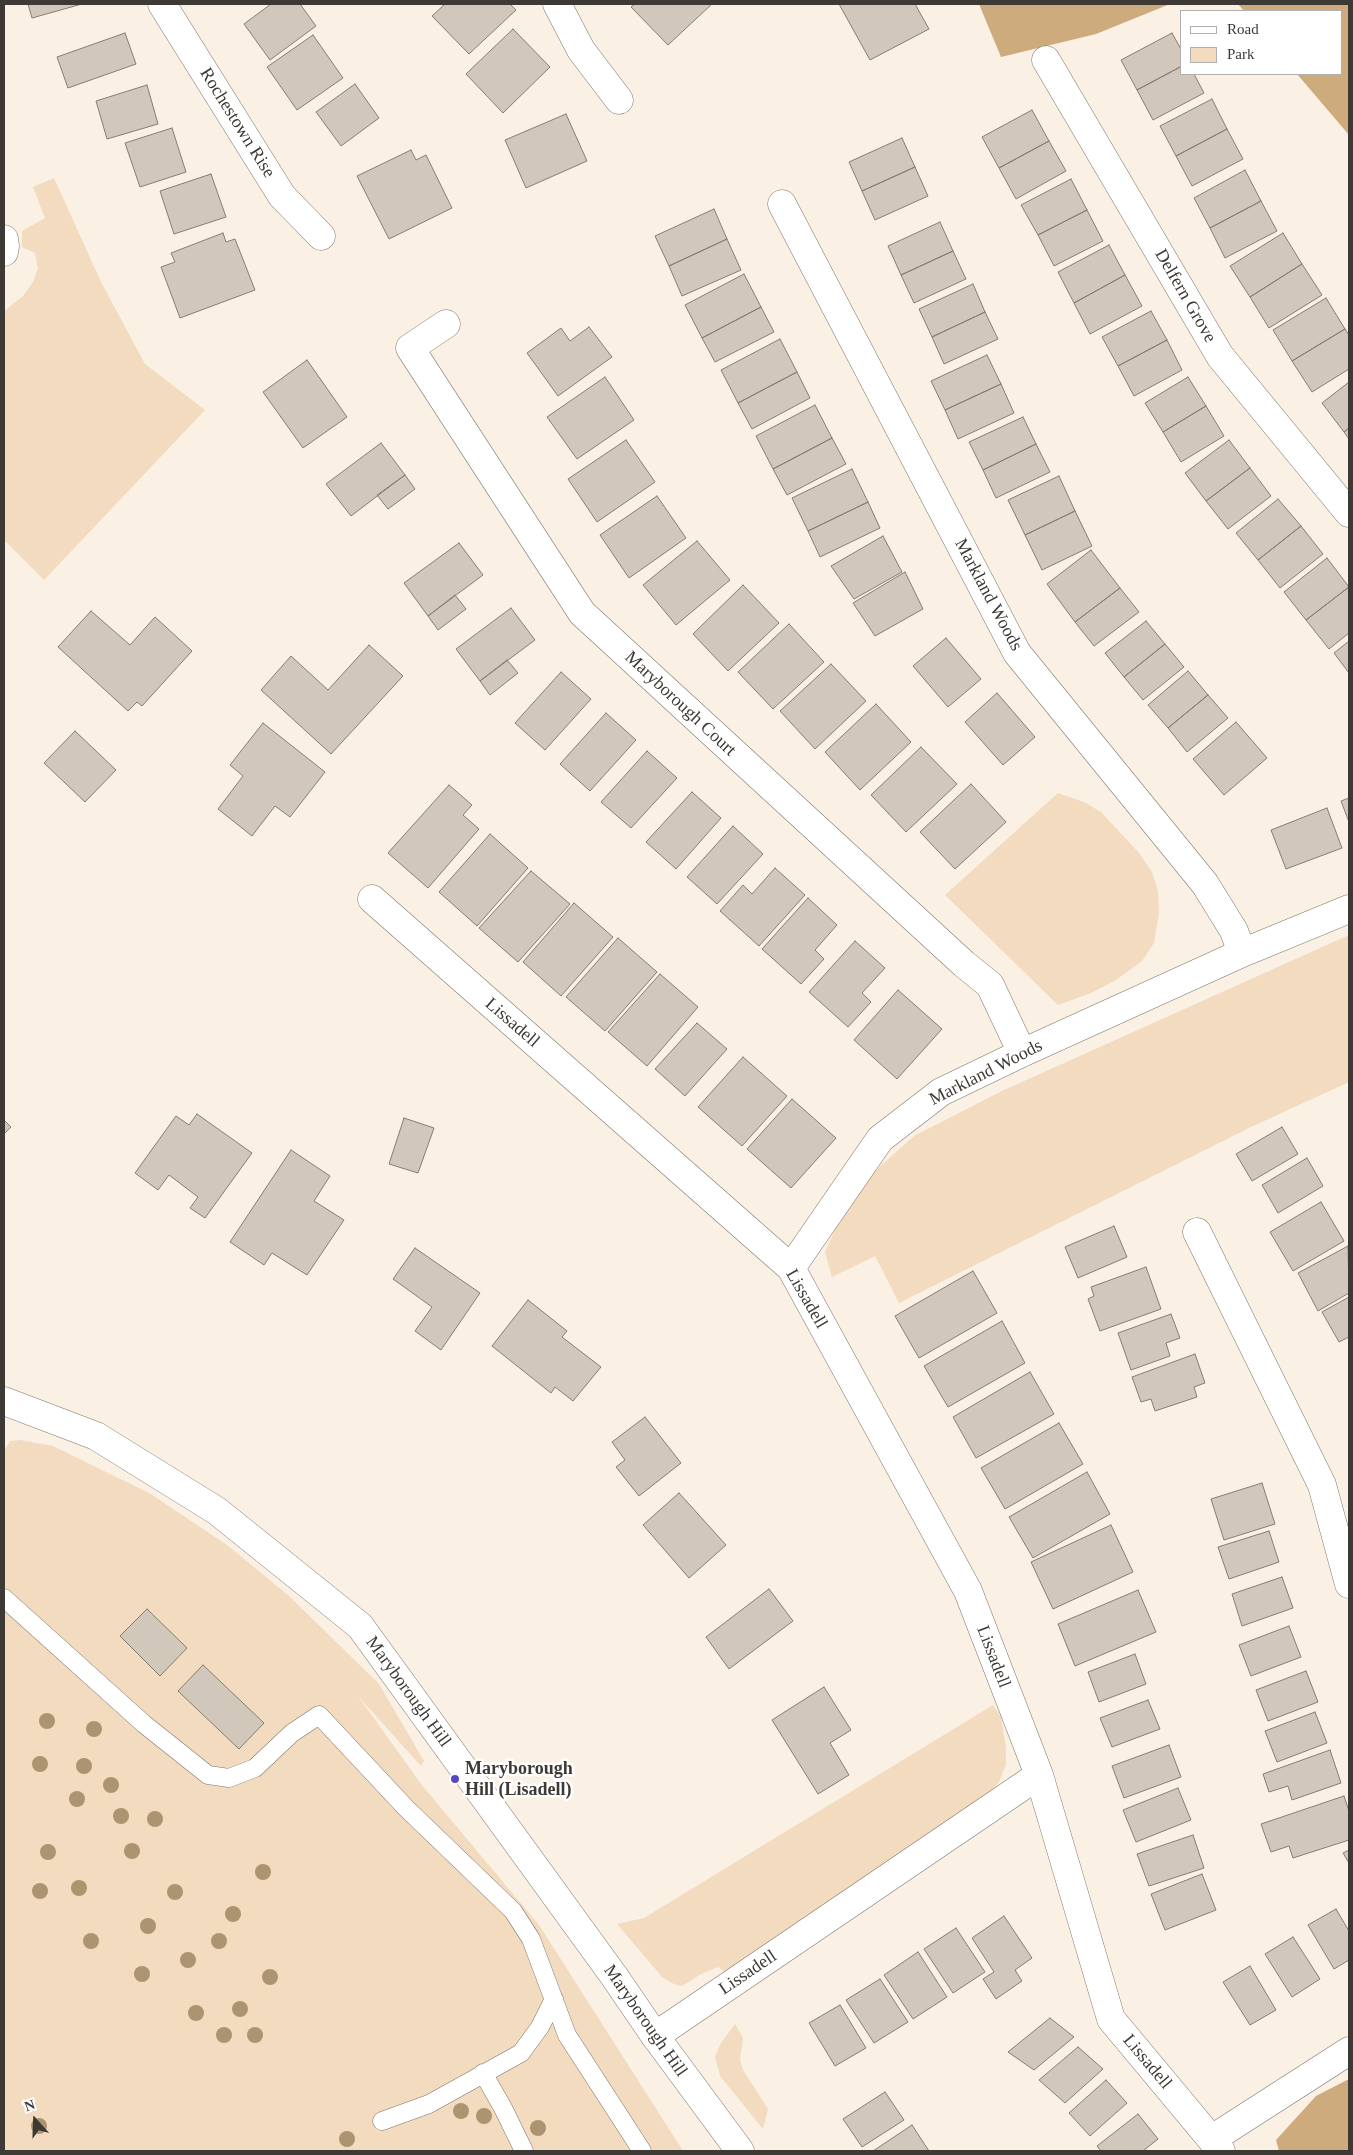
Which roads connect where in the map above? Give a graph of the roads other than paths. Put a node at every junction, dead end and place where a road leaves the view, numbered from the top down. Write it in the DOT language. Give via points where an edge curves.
graph roads {
  1 [pos="162,4"];
  2 [pos="557,4"];
  3 [pos="1046,60"];
  4 [pos="619,100"];
  5 [pos="782,204"];
  6 [pos="320,236"];
  7 [pos="4,239"];
  8 [pos="4,252"];
  9 [pos="446,324"];
  10 [pos="1349,513"];
  11 [pos="372,899"];
  12 [pos="1349,910"];
  13 [pos="1242,953"];
  14 [pos="1022,1053"];
  15 [pos="1197,1232"];
  16 [pos="791,1268"];
  17 [pos="4,1401"];
  18 [pos="1349,1584"];
  19 [pos="4,1598"];
  20 [pos="1039,1775"];
  21 [pos="554,1999"];
  22 [pos="655,2036"];
  23 [pos="1349,2051"];
  24 [pos="484,2073"];
  25 [pos="382,2121"];
  26 [pos="1216,2145"];
  27 [pos="524,2151"];
  28 [pos="642,2151"];
  29 [pos="740,2151"];
  1 -- 6 [label="street, Rochestown Rise" via="282,196"];
  2 -- 4 [label="street" via="581,50"];
  3 -- 10 [label="street, Delfern Grove" via="1220,356"];
  5 -- 13 [label="street, Markland Woods" via="1017,653 1205,884 1234,931"];
  7 -- 8 [label="street"];
  9 -- 14 [label="street, Maryborough Court" via="410,348 582,613 990,985"];
  11 -- 16 [label="street, Lissadell"];
  12 -- 13 [label="street, Markland Woods"];
  13 -- 14 [label="street, Markland Woods"];
  14 -- 16 [label="street, Markland Woods" via="940,1092 880,1139"];
  15 -- 18 [label="street" via="1322,1485"];
  16 -- 20 [label="street, Lissadell" via="968,1591"];
  17 -- 22 [label="street, Maryborough Hill" via="96,1436 217,1511 360,1626"];
  19 -- 21 [label="lane" via="144,1724 208,1776 229,1778 255,1768 292,1733 319,1715 406,1808 513,1911 531,1939"];
  20 -- 22 [label="street, Lissadell"];
  20 -- 26 [label="street, Lissadell" via="1111,2019"];
  21 -- 24 [label="lane" via="540,2027 521,2053"];
  21 -- 28 [label="lane" via="568,2035"];
  22 -- 29 [label="street, Maryborough Hill"];
  23 -- 26 [label="street, Lissadell"];
  24 -- 25 [label="lane" via="429,2104"];
  24 -- 27 [label="lane"];
}
